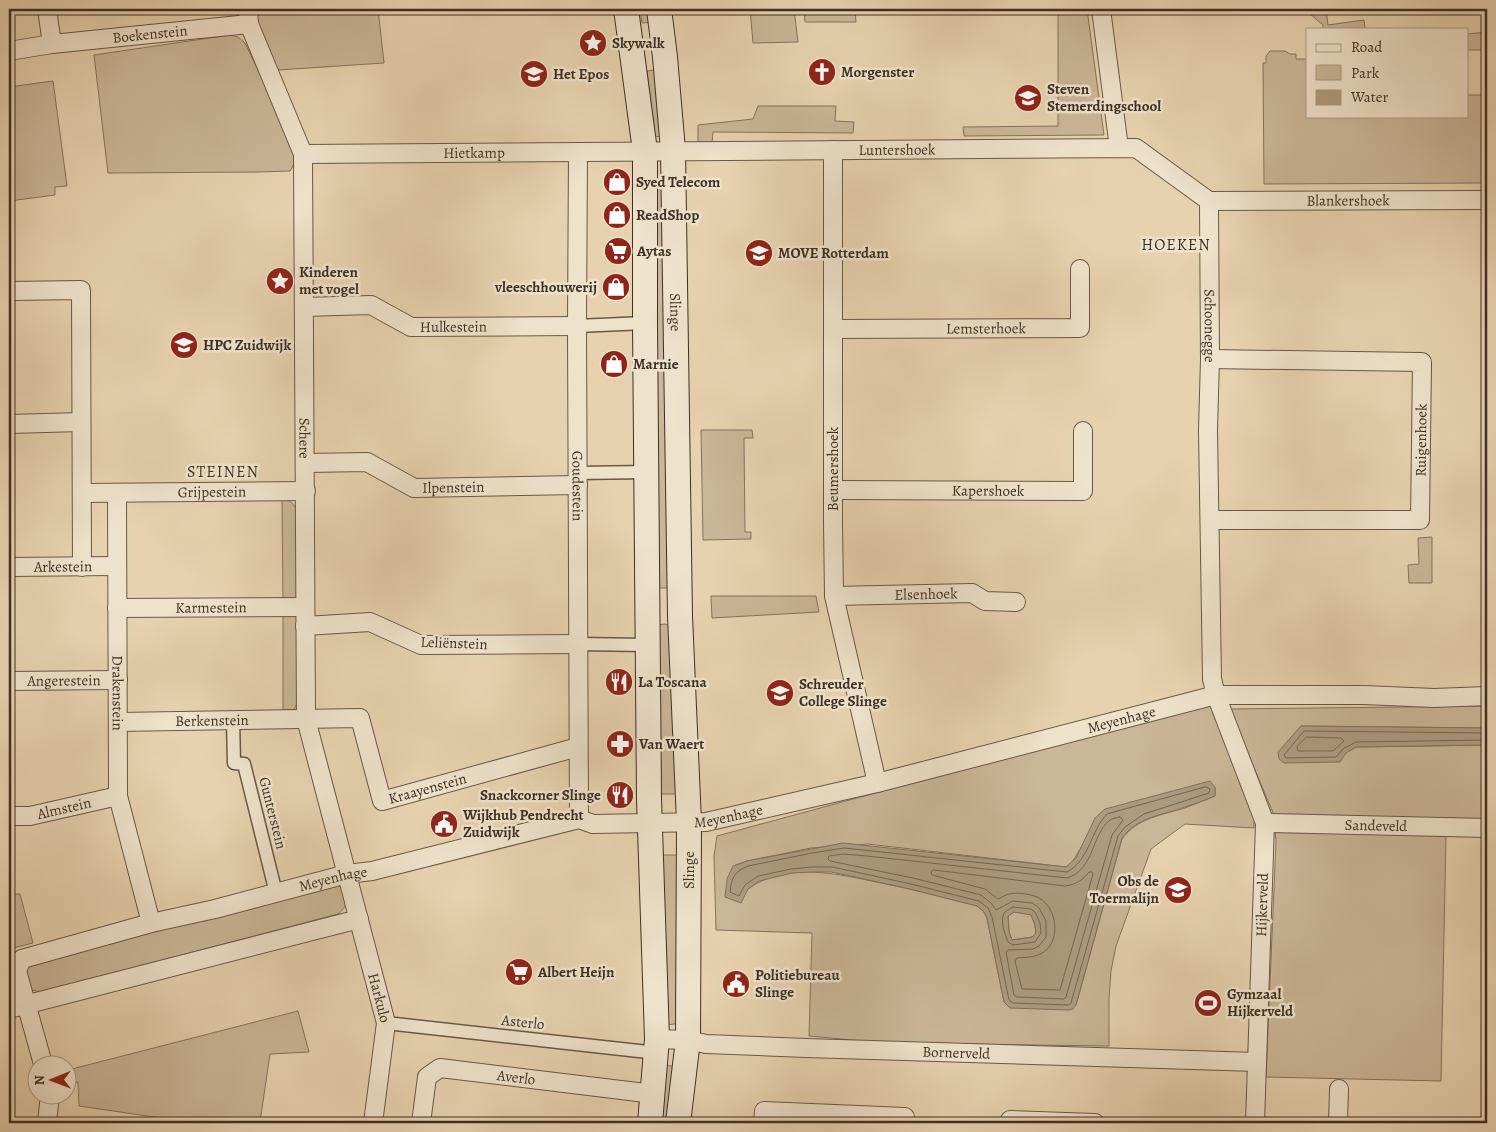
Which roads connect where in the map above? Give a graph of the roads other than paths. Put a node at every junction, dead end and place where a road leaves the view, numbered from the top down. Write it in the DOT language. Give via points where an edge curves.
graph roads {
  1 [pos="47,9"];
  2 [pos="626,9"];
  3 [pos="659,9"];
  4 [pos="1101,9"];
  5 [pos="248,16"];
  6 [pos="52,44"];
  7 [pos="9,51"];
  8 [pos="1119,148"];
  9 [pos="673,150"];
  10 [pos="833,150"];
  11 [pos="645,151"];
  12 [pos="578,152"];
  13 [pos="304,154"];
  14 [pos="1487,200"];
  15 [pos="1209,201"];
  16 [pos="1080,269"];
  17 [pos="9,291"];
  18 [pos="305,306"];
  19 [pos="645,323"];
  20 [pos="577,326"];
  21 [pos="834,329"];
  22 [pos="1210,359"];
  23 [pos="81,422"];
  24 [pos="9,424"];
  25 [pos="1083,431"];
  26 [pos="306,463"];
  27 [pos="646,472"];
  28 [pos="578,479"];
  29 [pos="833,490"];
  30 [pos="306,491"];
  31 [pos="82,493"];
  32 [pos="117,493"];
  33 [pos="1210,520"];
  34 [pos="116,566"];
  35 [pos="9,567"];
  36 [pos="82,567"];
  37 [pos="834,596"];
  38 [pos="1016,602"];
  39 [pos="305,607"];
  40 [pos="117,608"];
  41 [pos="647,616"];
  42 [pos="680,616"];
  43 [pos="305,626"];
  44 [pos="578,644"];
  45 [pos="647,646"];
  46 [pos="118,680"];
  47 [pos="9,681"];
  48 [pos="1216,695"];
  49 [pos="1487,696"];
  50 [pos="306,719"];
  51 [pos="233,720"];
  52 [pos="118,722"];
  53 [pos="578,747"];
  54 [pos="877,784"];
  55 [pos="118,796"];
  56 [pos="9,816"];
  57 [pos="579,819"];
  58 [pos="650,822"];
  59 [pos="689,822"];
  60 [pos="1265,823"];
  61 [pos="1487,828"];
  62 [pos="346,874"];
  63 [pos="276,893"];
  64 [pos="359,919"];
  65 [pos="151,923"];
  66 [pos="26,1004"];
  67 [pos="9,1009"];
  68 [pos="386,1023"];
  69 [pos="688,1040"];
  70 [pos="657,1046"];
  71 [pos="40,1054"];
  72 [pos="1257,1062"];
  73 [pos="1340,1089"];
  74 [pos="654,1094"];
  75 [pos="49,1104"];
  76 [pos="905,1117"];
  77 [pos="1010,1120"];
  78 [pos="47,1123"];
  79 [pos="373,1123"];
  80 [pos="421,1123"];
  81 [pos="650,1123"];
  82 [pos="678,1123"];
  83 [pos="763,1123"];
  84 [pos="1095,1123"];
  85 [pos="1255,1123"];
  86 [pos="1338,1123"];
  1 -- 6 [label="street"];
  2 -- 11 [label="main road, Slinge"];
  3 -- 9 [label="main road, Slinge"];
  4 -- 8 [label="street"];
  5 -- 6 [label="street, Boekenstein"];
  5 -- 13 [label="street, Schere"];
  6 -- 7 [label="street, Boekenstein"];
  8 -- 10 [label="street, Luntershoek"];
  8 -- 15 [label="street" via="1136,148"];
  9 -- 10 [label="street, Luntershoek"];
  9 -- 11 [label="street, Luntershoek"];
  9 -- 42 [label="main road, Slinge"];
  10 -- 21 [label="street, Beumershoek"];
  11 -- 12 [label="street, Hietkamp"];
  11 -- 19 [label="main road, Slinge"];
  12 -- 13 [label="street, Hietkamp"];
  12 -- 20 [label="street, Goudestein"];
  13 -- 18 [label="street, Schere"];
  14 -- 15 [label="street, Blankershoek"];
  15 -- 22 [label="street, Schoonegge"];
  16 -- 21 [label="street, Lemsterhoek" via="1080,328"];
  17 -- 23 [label="street" via="81,290"];
  18 -- 20 [label="street, Hulkestein" via="371,305 411,327"];
  18 -- 26 [label="street, Schere"];
  19 -- 20 [label="street, Slinge"];
  19 -- 27 [label="main road, Slinge"];
  20 -- 28 [label="street, Goudestein"];
  21 -- 29 [label="street, Beumershoek"];
  22 -- 33 [label="street, Schoonegge"];
  22 -- 33 [label="street, Ruigenhoek" via="1422,362 1420,520"];
  23 -- 24 [label="street"];
  23 -- 31 [label="street"];
  25 -- 29 [label="street, Kapershoek" via="1083,491"];
  26 -- 28 [label="street, Ilpenstein" via="367,462 414,488"];
  26 -- 30 [label="street, Schere"];
  27 -- 28 [label="street"];
  27 -- 41 [label="main road, Slinge"];
  28 -- 44 [label="street, Goudestein"];
  29 -- 37 [label="street, Beumershoek"];
  30 -- 32 [label="street, Grijpestein"];
  30 -- 39 [label="street, Schere"];
  31 -- 32 [label="street"];
  31 -- 36 [label="street"];
  32 -- 34 [label="street, Drakenstein"];
  33 -- 48 [label="street, Schoonegge" via="1212,679"];
  34 -- 36 [label="street, Arkestein"];
  34 -- 40 [label="street, Drakenstein"];
  35 -- 36 [label="street, Arkestein"];
  37 -- 38 [label="street, Elsenhoek" via="972,593 985,601"];
  37 -- 54 [label="street, Beumershoek"];
  39 -- 40 [label="street, Karmestein"];
  39 -- 43 [label="street, Schere"];
  40 -- 46 [label="street, Drakenstein"];
  41 -- 42 [label="main road"];
  41 -- 45 [label="main road, Slinge"];
  42 -- 59 [label="main road, Slinge"];
  43 -- 44 [label="street, Leliënstein" via="370,622 421,645"];
  43 -- 50 [label="street, Schere"];
  44 -- 45 [label="street"];
  44 -- 53 [label="street, Goudestein"];
  45 -- 58 [label="main road, Slinge"];
  46 -- 47 [label="street, Angerestein"];
  46 -- 52 [label="street, Drakenstein"];
  48 -- 49 [label="street, Meyenhage"];
  48 -- 54 [label="street, Meyenhage"];
  48 -- 60 [label="street, Hijkerveld"];
  50 -- 51 [label="street, Berkenstein"];
  50 -- 53 [label="street, Kraayenstein" via="360,718 382,801"];
  50 -- 62 [label="street, Schere"];
  51 -- 52 [label="street, Berkenstein"];
  51 -- 63 [label="street, Gunterstein" via="234,764 244,764"];
  52 -- 55 [label="street, Drakenstein"];
  53 -- 57 [label="street, Goudestein"];
  54 -- 59 [label="street, Meyenhage" via="706,822"];
  55 -- 56 [label="street, Almstein" via="30,816"];
  55 -- 65 [label="street, Drakenstein"];
  57 -- 58 [label="street, Meyenhage" via="593,824"];
  57 -- 62 [label="street, Meyenhage" via="372,871"];
  58 -- 59 [label="street, Meyenhage"];
  58 -- 70 [label="main road, Slinge"];
  59 -- 69 [label="main road, Slinge"];
  60 -- 61 [label="street, Sandeveld"];
  60 -- 72 [label="street, Hijkerveld"];
  62 -- 63 [label="street, Meyenhage"];
  62 -- 64 [label="street, Harkulo"];
  63 -- 65 [label="street, Meyenhage"];
  64 -- 66 [label="street"];
  64 -- 68 [label="street, Harkulo"];
  65 -- 66 [label="street, Meyenhage" via="22,959 17,971"];
  66 -- 67 [label="street"];
  66 -- 71 [label="street"];
  68 -- 70 [label="street, Asterlo"];
  68 -- 79 [label="street, Harkulo"];
  69 -- 70 [label="street, Bornerveld"];
  69 -- 72 [label="street, Bornerveld" via="706,1044 806,1048"];
  69 -- 82 [label="main road, Slinge"];
  70 -- 74 [label="main road, Slinge"];
  72 -- 85 [label="street, Hijkerveld"];
  73 -- 86 [label="street"];
  74 -- 80 [label="street, Averlo" via="440,1068 427,1076"];
  74 -- 81 [label="main road, Slinge"];
  75 -- 78 [label="street"];
  76 -- 83 [label="street" via="764,1111"];
  77 -- 84 [label="street"];
}
